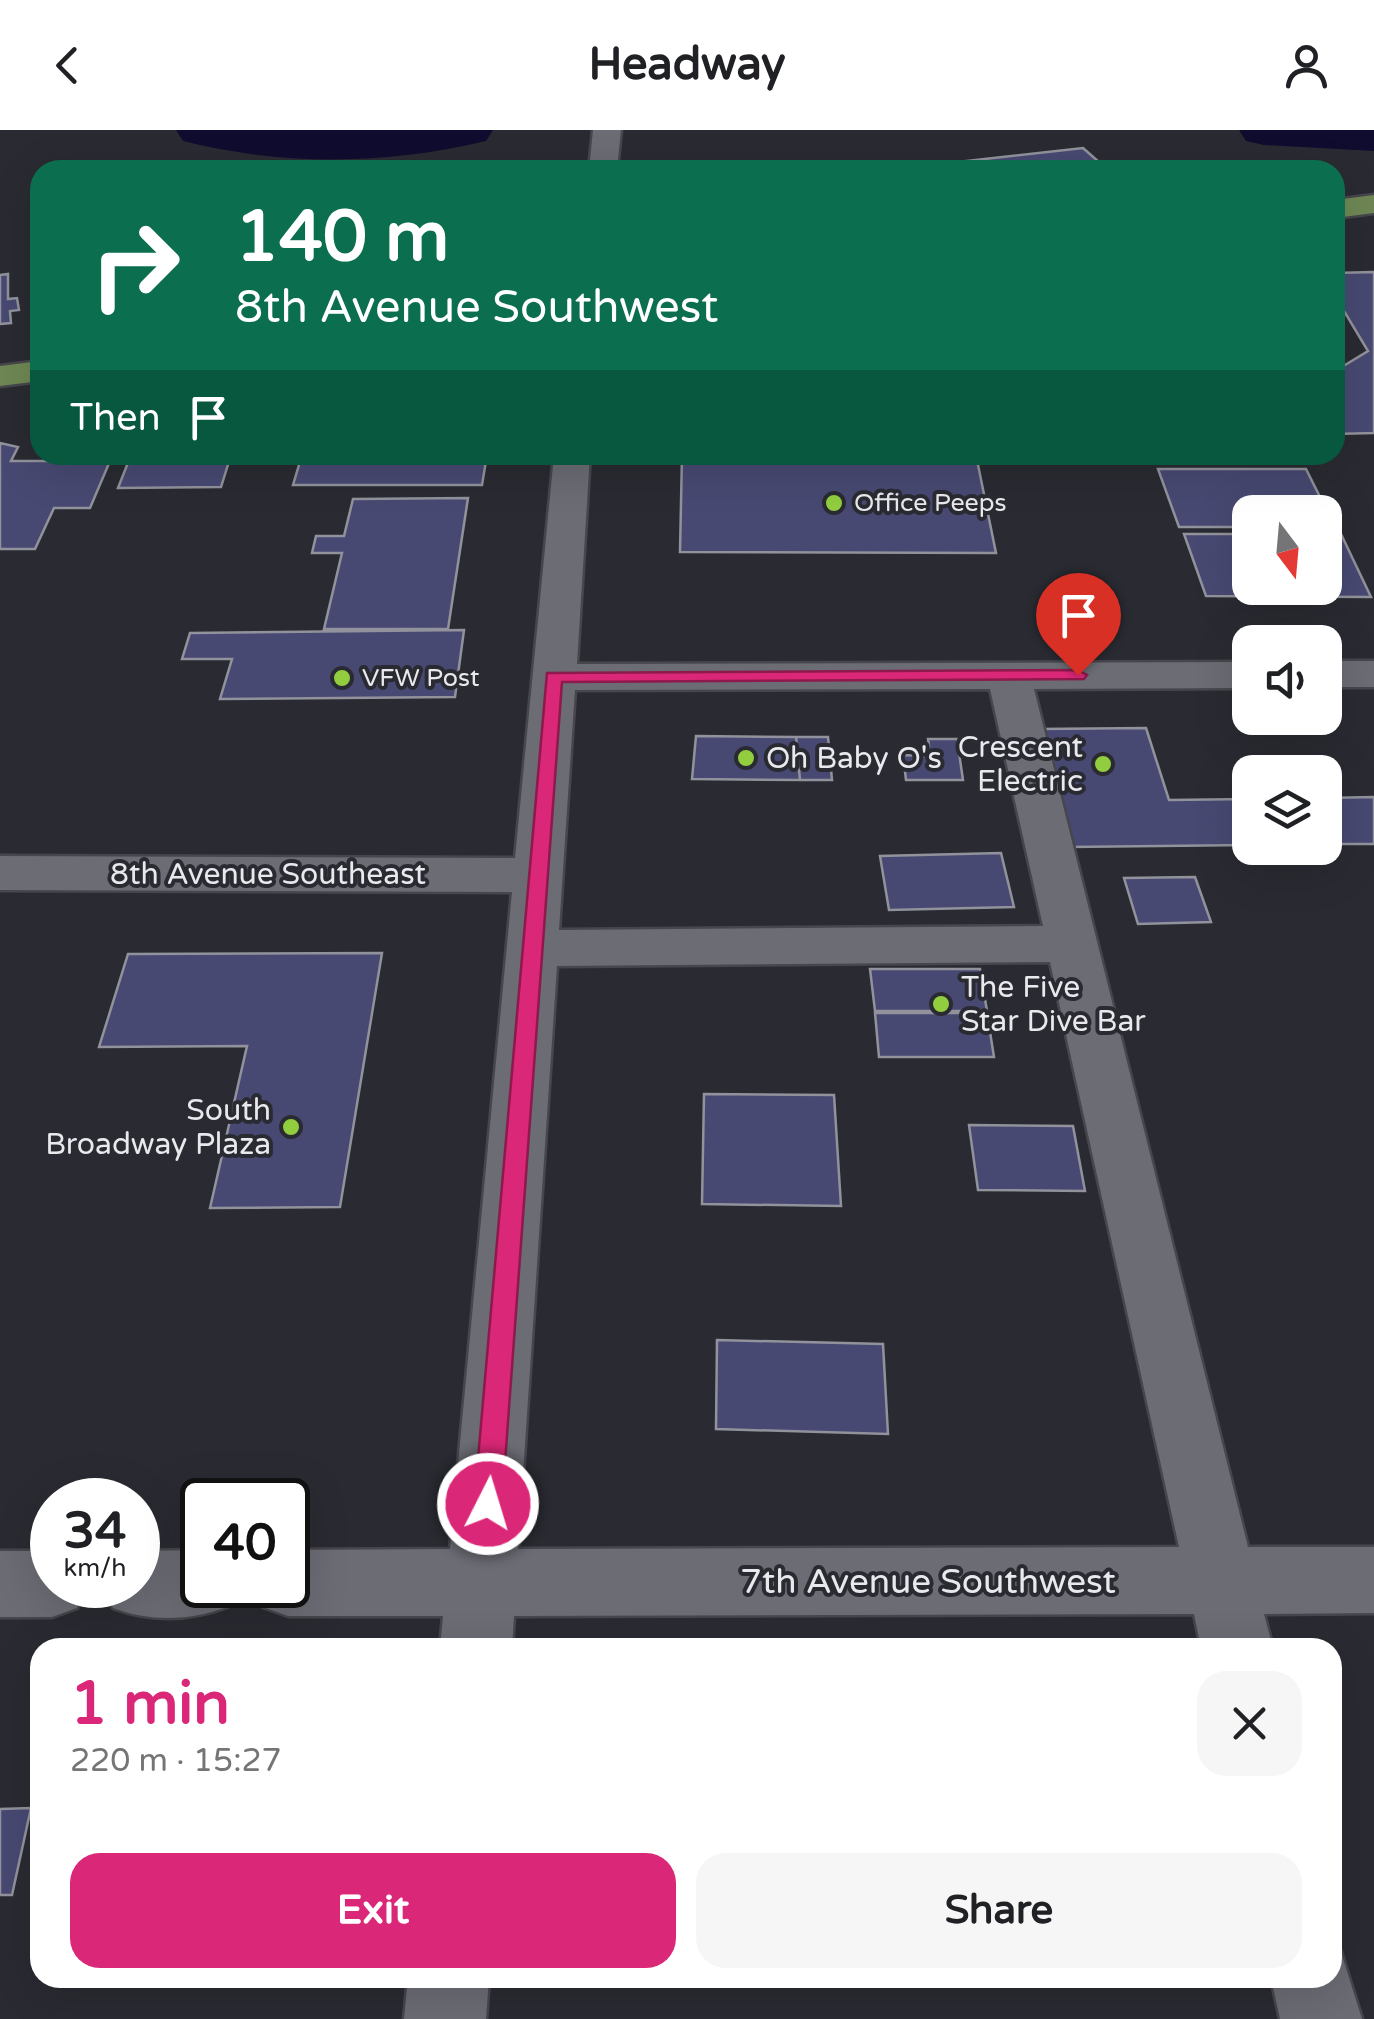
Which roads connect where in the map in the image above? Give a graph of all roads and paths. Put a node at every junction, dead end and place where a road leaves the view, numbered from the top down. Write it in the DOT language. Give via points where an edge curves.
graph roads {
  1 [pos="1374,204"];
  2 [pos="1345,208"];
  3 [pos="30,372"];
  4 [pos="0,376"];
  5 [pos="571,465"];
  6 [pos="1232,674"];
  7 [pos="1342,674"];
  8 [pos="1374,674"];
  9 [pos="1009,675"];
  10 [pos="554,677"];
  11 [pos="0,873"];
  12 [pos="536,874"];
  13 [pos="1072,944"];
  14 [pos="530,948"];
  15 [pos="1222,1580"];
  16 [pos="1374,1580"];
  17 [pos="0,1584"];
  18 [pos="30,1584"];
  19 [pos="310,1588"];
  20 [pos="479,1615"];
  21 [pos="1235,1638"];
  22 [pos="448,1988"];
  23 [pos="1314,1988"];
  24 [pos="445,2019"];
  25 [pos="1321,2019"];
  1 -- 2 [label="main road"];
  3 -- 4 [label="main road"];
  5 -- 10 [label="street"];
  6 -- 9 [label="street"];
  7 -- 8 [label="street"];
  9 -- 10 [label="street"];
  9 -- 13 [label="street"];
  10 -- 12 [label="street"];
  11 -- 12 [label="street, 8th Avenue Southeast"];
  12 -- 14 [label="street"];
  13 -- 14 [label="street"];
  13 -- 15 [label="street"];
  14 -- 20 [label="street"];
  15 -- 16 [label="street, 7th Avenue Southwest"];
  15 -- 20 [label="street, 7th Avenue Southwest"];
  15 -- 21 [label="street"];
  17 -- 18 [label="street"];
  19 -- 20 [label="street, 7th Avenue Southwest"];
  22 -- 24 [label="street"];
  23 -- 25 [label="street"];
}
